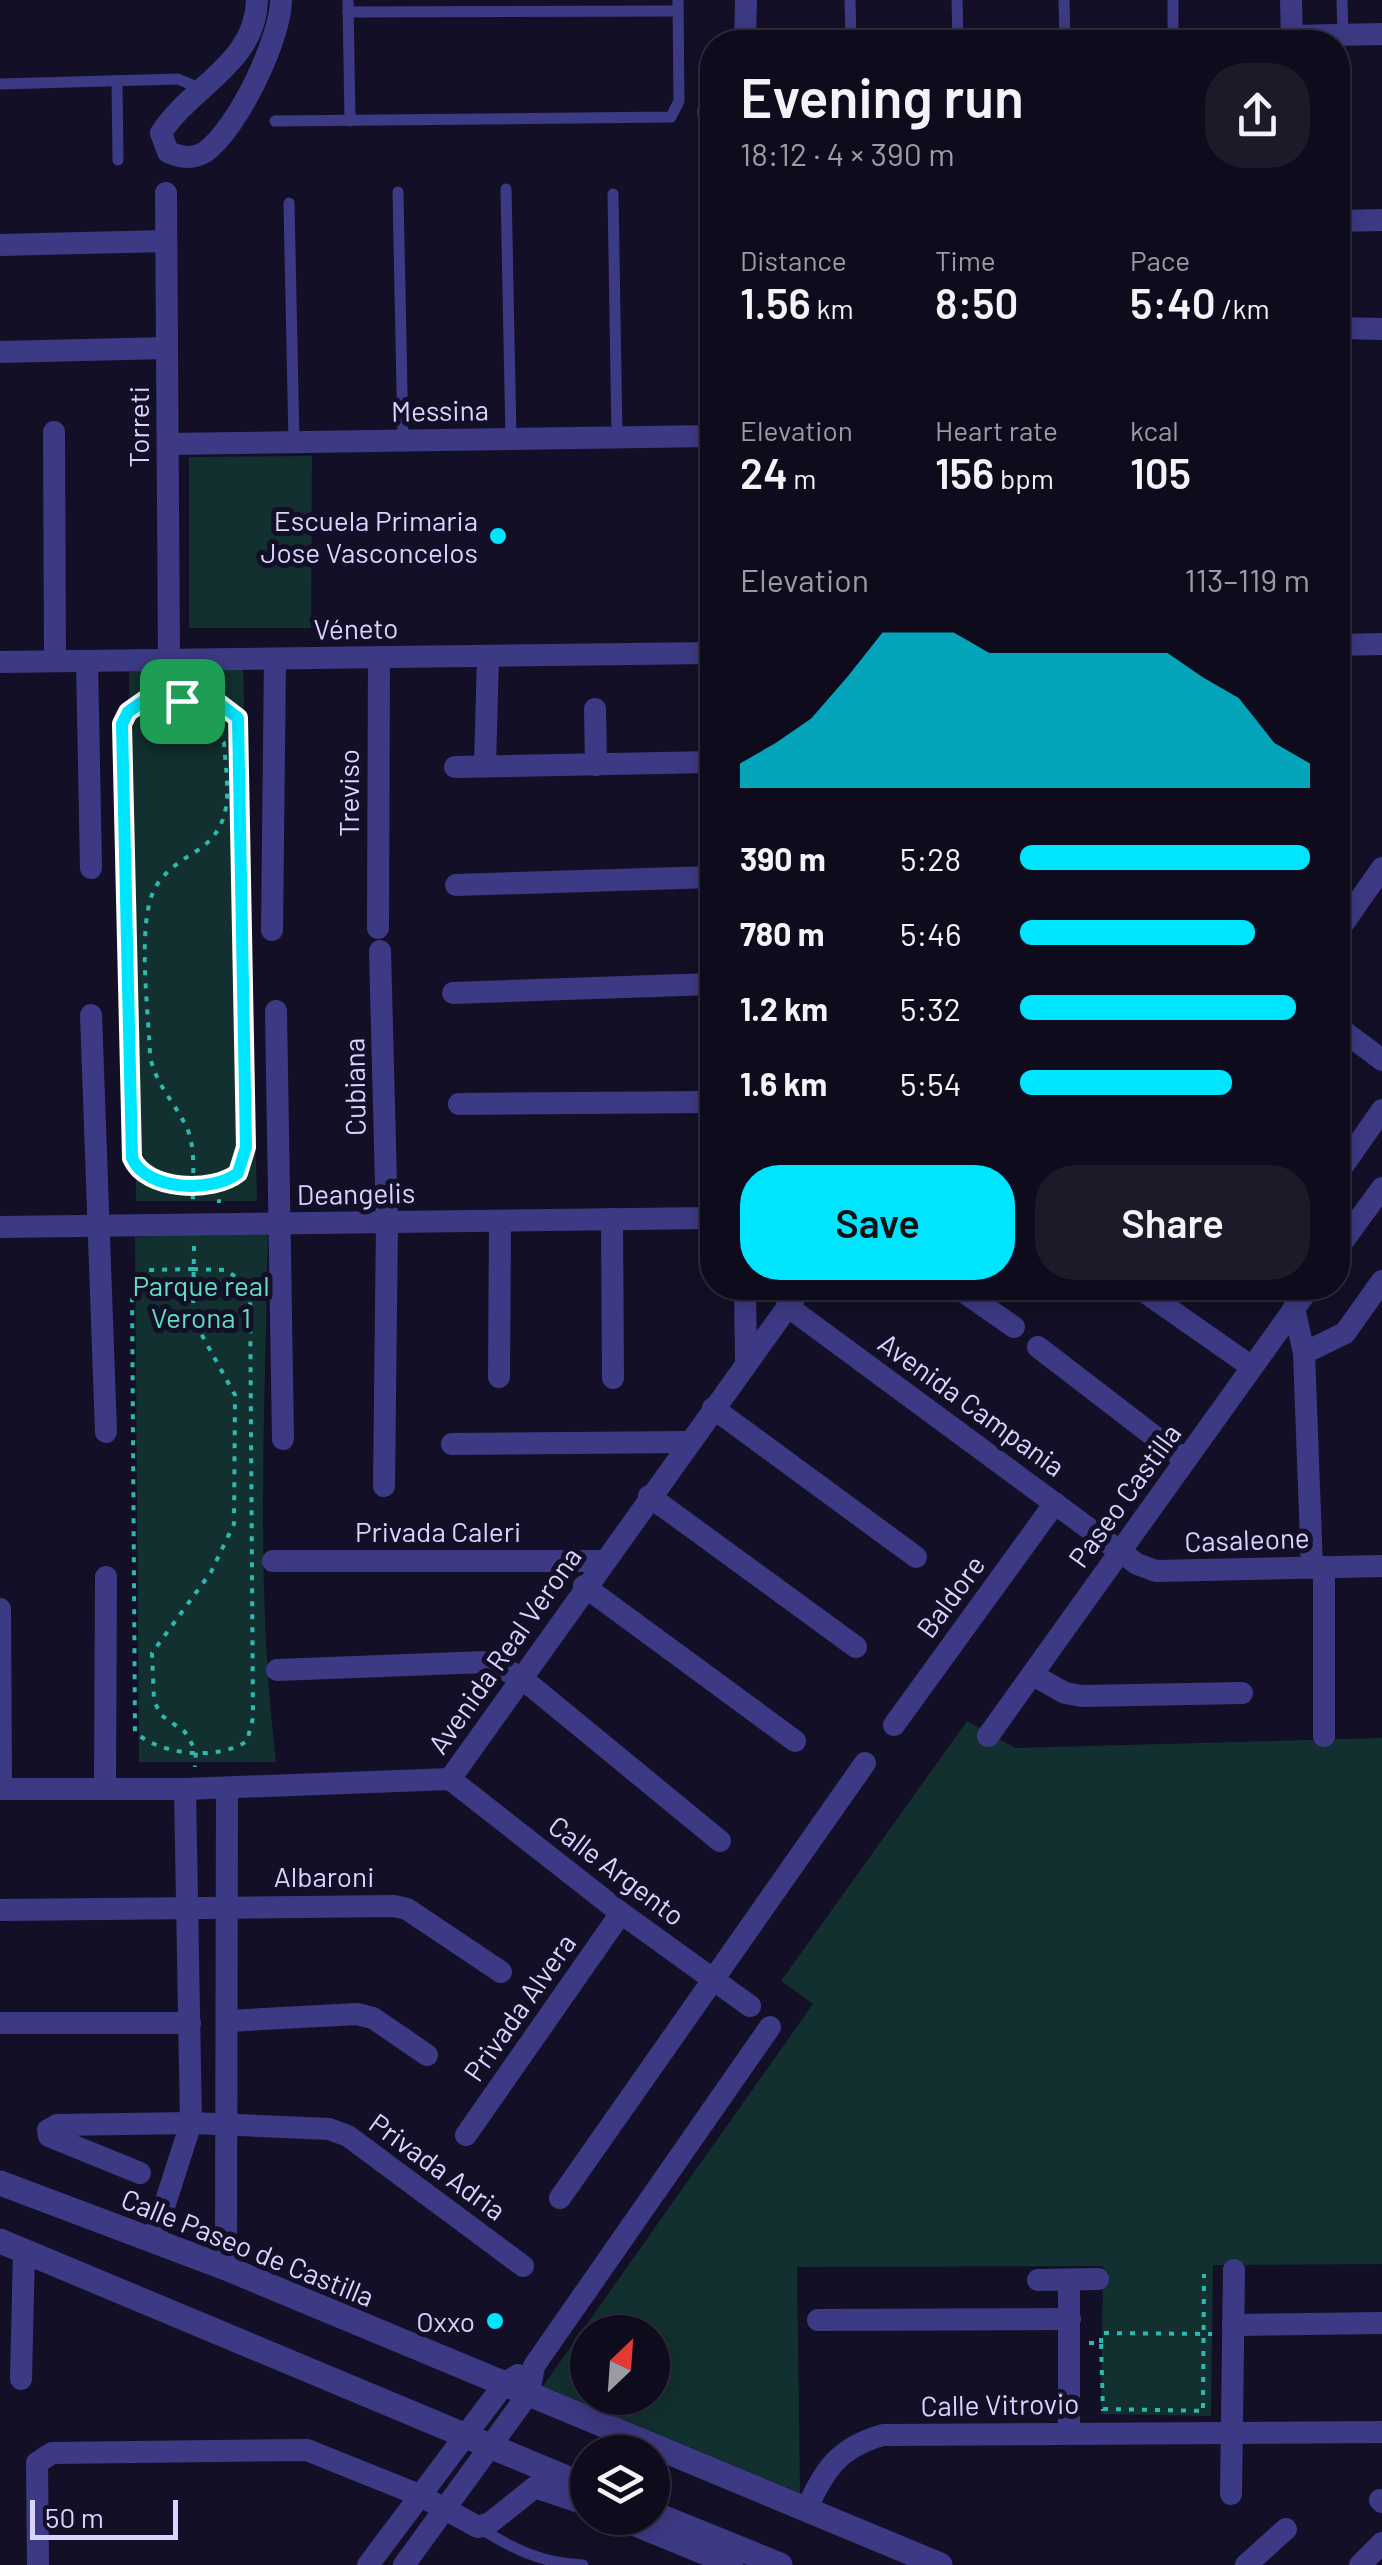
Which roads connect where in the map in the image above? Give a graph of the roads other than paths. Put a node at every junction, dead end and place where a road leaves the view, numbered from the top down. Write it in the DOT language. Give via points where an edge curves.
graph roads {
  1 [pos="257,0"];
  2 [pos="280,0"];
  3 [pos="746,0"];
  4 [pos="850,0"];
  5 [pos="957,0"];
  6 [pos="1064,0"];
  7 [pos="1172,0"];
  8 [pos="1291,0"];
  9 [pos="1342,0"];
  10 [pos="678,5"];
  11 [pos="348,6"];
  12 [pos="466,6"];
  13 [pos="573,6"];
  14 [pos="745,30"];
  15 [pos="851,30"];
  16 [pos="958,30"];
  17 [pos="1065,30"];
  18 [pos="1173,30"];
  19 [pos="1292,30"];
  20 [pos="1342,30"];
  21 [pos="1382,34"];
  22 [pos="1350,35"];
  23 [pos="117,81"];
  24 [pos="0,84"];
  25 [pos="202,89"];
  26 [pos="350,120"];
  27 [pos="275,121"];
  28 [pos="118,160"];
  29 [pos="506,189"];
  30 [pos="398,192"];
  31 [pos="166,193"];
  32 [pos="613,194"];
  33 [pos="290,203"];
  34 [pos="1350,220"];
  35 [pos="1382,220"];
  36 [pos="166,240"];
  37 [pos="0,245"];
  38 [pos="1350,328"];
  39 [pos="1382,329"];
  40 [pos="167,348"];
  41 [pos="0,352"];
  42 [pos="54,432"];
  43 [pos="700,436"];
  44 [pos="617,438"];
  45 [pos="511,439"];
  46 [pos="403,441"];
  47 [pos="294,442"];
  48 [pos="168,444"];
  49 [pos="1382,644"];
  50 [pos="1350,645"];
  51 [pos="700,653"];
  52 [pos="488,656"];
  53 [pos="378,658"];
  54 [pos="275,659"];
  55 [pos="170,660"];
  56 [pos="87,661"];
  57 [pos="0,662"];
  58 [pos="55,662"];
  59 [pos="595,709"];
  60 [pos="700,762"];
  61 [pos="596,765"];
  62 [pos="485,766"];
  63 [pos="455,767"];
  64 [pos="91,868"];
  65 [pos="1382,868"];
  66 [pos="700,877"];
  67 [pos="456,885"];
  68 [pos="1350,914"];
  69 [pos="272,930"];
  70 [pos="379,940"];
  71 [pos="700,984"];
  72 [pos="453,994"];
  73 [pos="276,1011"];
  74 [pos="91,1016"];
  75 [pos="1350,1037"];
  76 [pos="1382,1060"];
  77 [pos="700,1102"];
  78 [pos="459,1104"];
  79 [pos="1382,1110"];
  80 [pos="1350,1155"];
  81 [pos="1382,1188"];
  82 [pos="700,1218"];
  83 [pos="612,1219"];
  84 [pos="500,1221"];
  85 [pos="387,1222"];
  86 [pos="282,1224"];
  87 [pos="98,1226"];
  88 [pos="0,1227"];
  89 [pos="1350,1232"];
  90 [pos="1382,1281"];
  91 [pos="745,1300"];
  92 [pos="792,1300"];
  93 [pos="798,1300"];
  94 [pos="975,1300"];
  95 [pos="1156,1300"];
  96 [pos="1300,1300"];
  97 [pos="1294,1308"];
  98 [pos="1014,1327"];
  99 [pos="1038,1347"];
  100 [pos="1304,1353"];
  101 [pos="746,1359"];
  102 [pos="1252,1367"];
  103 [pos="499,1376"];
  104 [pos="613,1378"];
  105 [pos="713,1408"];
  106 [pos="106,1432"];
  107 [pos="283,1439"];
  108 [pos="689,1442"];
  109 [pos="452,1444"];
  110 [pos="1185,1460"];
  111 [pos="384,1486"];
  112 [pos="649,1496"];
  113 [pos="1055,1503"];
  114 [pos="1120,1552"];
  115 [pos="916,1557"];
  116 [pos="273,1561"];
  117 [pos="603,1561"];
  118 [pos="1382,1566"];
  119 [pos="1318,1567"];
  120 [pos="106,1577"];
  121 [pos="584,1586"];
  122 [pos="0,1609"];
  123 [pos="856,1647"];
  124 [pos="277,1670"];
  125 [pos="1033,1675"];
  126 [pos="520,1676"];
  127 [pos="1242,1693"];
  128 [pos="894,1725"];
  129 [pos="988,1736"];
  130 [pos="1324,1736"];
  131 [pos="795,1740"];
  132 [pos="866,1763"];
  133 [pos="190,1778"];
  134 [pos="450,1779"];
  135 [pos="106,1787"];
  136 [pos="227,1788"];
  137 [pos="1,1789"];
  138 [pos="720,1841"];
  139 [pos="188,1906"];
  140 [pos="229,1906"];
  141 [pos="0,1910"];
  142 [pos="621,1914"];
  143 [pos="501,1972"];
  144 [pos="715,1982"];
  145 [pos="750,2006"];
  146 [pos="228,2021"];
  147 [pos="190,2022"];
  148 [pos="0,2023"];
  149 [pos="770,2027"];
  150 [pos="428,2056"];
  151 [pos="191,2123"];
  152 [pos="226,2124"];
  153 [pos="466,2135"];
  154 [pos="140,2173"];
  155 [pos="0,2182"];
  156 [pos="560,2198"];
  157 [pos="153,2240"];
  158 [pos="12,2246"];
  159 [pos="523,2266"];
  160 [pos="226,2268"];
  161 [pos="1234,2270"];
  162 [pos="1098,2279"];
  163 [pos="1038,2280"];
  164 [pos="1070,2280"];
  165 [pos="818,2320"];
  166 [pos="1382,2323"];
  167 [pos="1233,2330"];
  168 [pos="1070,2331"];
  169 [pos="21,2380"];
  170 [pos="517,2388"];
  171 [pos="1232,2432"];
  172 [pos="1382,2432"];
  173 [pos="1070,2433"];
  174 [pos="456,2446"];
  175 [pos="490,2448"];
  176 [pos="472,2473"];
  177 [pos="570,2480"];
  178 [pos="1230,2494"];
  179 [pos="419,2495"];
  180 [pos="570,2499"];
  181 [pos="444,2510"];
  182 [pos="806,2510"];
  183 [pos="670,2521"];
  184 [pos="478,2527"];
  185 [pos="1286,2529"];
  186 [pos="658,2535"];
  187 [pos="1382,2543"];
  188 [pos="1258,2561"];
  189 [pos="38,2565"];
  190 [pos="368,2565"];
  191 [pos="404,2565"];
  192 [pos="582,2565"];
  193 [pos="732,2565"];
  194 [pos="777,2565"];
  195 [pos="940,2565"];
  196 [pos="1360,2565"];
  1 -- 25 [label="street" via="240,53"];
  2 -- 25 [label="street" via="278,26 239,110 203,153 184,158 168,152 161,132"];
  3 -- 14 [label="street"];
  4 -- 15 [label="lane"];
  5 -- 16 [label="lane"];
  6 -- 17 [label="lane"];
  7 -- 18 [label="lane"];
  8 -- 19 [label="street"];
  9 -- 20 [label="lane"];
  10 -- 13 [label="lane"];
  10 -- 26 [label="lane" via="679,101 671,118"];
  11 -- 12 [label="lane"];
  11 -- 26 [label="lane"];
  12 -- 13 [label="lane"];
  21 -- 22 [label="street"];
  23 -- 24 [label="lane"];
  23 -- 25 [label="lane" via="178,79"];
  23 -- 28 [label="lane"];
  26 -- 27 [label="lane"];
  29 -- 45 [label="lane"];
  30 -- 46 [label="lane"];
  31 -- 36 [label="street, Torreti"];
  32 -- 44 [label="lane"];
  33 -- 47 [label="lane"];
  34 -- 35 [label="street"];
  36 -- 37 [label="street"];
  36 -- 40 [label="street, Torreti"];
  38 -- 39 [label="street"];
  40 -- 41 [label="street"];
  40 -- 48 [label="street, Torreti"];
  42 -- 58 [label="street"];
  43 -- 44 [label="street, Messina"];
  44 -- 45 [label="street, Messina"];
  45 -- 46 [label="street, Messina"];
  46 -- 47 [label="street, Messina"];
  47 -- 48 [label="street, Messina"];
  48 -- 55 [label="street, Torreti"];
  49 -- 50 [label="street"];
  51 -- 52 [label="street, Véneto"];
  52 -- 53 [label="street, Véneto"];
  52 -- 62 [label="street"];
  53 -- 54 [label="street, Véneto"];
  53 -- 70 [label="street, Treviso"];
  54 -- 55 [label="street, Véneto"];
  54 -- 69 [label="street"];
  55 -- 56 [label="street, Véneto"];
  56 -- 58 [label="street, Véneto"];
  56 -- 64 [label="street"];
  57 -- 58 [label="street, Véneto"];
  59 -- 61 [label="street"];
  60 -- 61 [label="street"];
  61 -- 62 [label="street"];
  62 -- 63 [label="street"];
  65 -- 68 [label="street"];
  66 -- 67 [label="street"];
  70 -- 85 [label="street, Cubiana"];
  71 -- 72 [label="street"];
  73 -- 86 [label="street"];
  74 -- 87 [label="street"];
  75 -- 76 [label="street"];
  77 -- 78 [label="street"];
  79 -- 80 [label="street"];
  81 -- 89 [label="street"];
  82 -- 83 [label="street, Deangelis"];
  83 -- 84 [label="street, Deangelis"];
  83 -- 104 [label="street"];
  84 -- 85 [label="street, Deangelis"];
  84 -- 103 [label="street"];
  85 -- 86 [label="street, Deangelis"];
  85 -- 111 [label="street, Cubiana"];
  86 -- 87 [label="street, Deangelis"];
  86 -- 107 [label="street"];
  87 -- 88 [label="street, Deangelis"];
  87 -- 106 [label="street"];
  90 -- 100 [label="street" via="1345,1333"];
  91 -- 101 [label="street"];
  92 -- 101 [label="street, Avenida Real Verona"];
  93 -- 113 [label="street, Avenida Campania"];
  94 -- 98 [label="street"];
  95 -- 102 [label="street"];
  96 -- 97 [label="street, Paseo Castilla"];
  97 -- 100 [label="street"];
  97 -- 102 [label="street, Paseo Castilla"];
  99 -- 110 [label="street"];
  100 -- 119 [label="street"];
  101 -- 105 [label="street, Avenida Real Verona"];
  102 -- 110 [label="street, Paseo Castilla"];
  105 -- 108 [label="street, Avenida Real Verona"];
  105 -- 115 [label="street"];
  108 -- 109 [label="street"];
  108 -- 112 [label="street, Avenida Real Verona"];
  110 -- 114 [label="street, Paseo Castilla"];
  112 -- 117 [label="street, Avenida Real Verona"];
  112 -- 123 [label="street"];
  113 -- 114 [label="street, Avenida Campania"];
  113 -- 128 [label="street, Baldore"];
  114 -- 119 [label="street, Casaleone" via="1156,1571"];
  114 -- 125 [label="street, Paseo Castilla"];
  116 -- 117 [label="street, Privada Caleri"];
  117 -- 121 [label="street, Avenida Real Verona"];
  118 -- 119 [label="street, Casaleone"];
  119 -- 130 [label="street"];
  120 -- 135 [label="street"];
  121 -- 126 [label="street, Avenida Real Verona"];
  121 -- 131 [label="street"];
  122 -- 137 [label="street"];
  124 -- 126 [label="street" via="486,1662"];
  125 -- 127 [label="street" via="1082,1696"];
  125 -- 129 [label="street, Paseo Castilla"];
  126 -- 134 [label="street, Avenida Real Verona"];
  126 -- 138 [label="street"];
  132 -- 144 [label="street"];
  133 -- 135 [label="street, Avenida Real Verona"];
  133 -- 136 [label="street, Avenida Real Verona"];
  133 -- 139 [label="street"];
  134 -- 136 [label="street, Avenida Real Verona"];
  134 -- 142 [label="street, Calle Argento"];
  135 -- 137 [label="street, Avenida Real Verona"];
  136 -- 140 [label="street"];
  139 -- 140 [label="street, Albaroni"];
  139 -- 141 [label="street, Albaroni"];
  139 -- 147 [label="street"];
  140 -- 143 [label="street, Albaroni" via="407,1909"];
  140 -- 146 [label="street"];
  142 -- 144 [label="street, Calle Argento"];
  142 -- 153 [label="street, Privada Alvera"];
  144 -- 145 [label="street, Calle Argento"];
  144 -- 156 [label="street"];
  146 -- 150 [label="street" via="357,2014"];
  146 -- 152 [label="street"];
  147 -- 148 [label="street"];
  147 -- 151 [label="street"];
  149 -- 170 [label="street"];
  151 -- 152 [label="street, Privada Adria"];
  151 -- 154 [label="street, Privada Adria" via="48,2130"];
  151 -- 157 [label="street"];
  152 -- 159 [label="street, Privada Adria" via="330,2129 348,2136"];
  152 -- 160 [label="street"];
  155 -- 157 [label="street, Calle Paseo de Castilla"];
  157 -- 160 [label="street, Calle Paseo de Castilla"];
  158 -- 169 [label="street"];
  158 -- 174 [label="street"];
  160 -- 170 [label="street, Calle Paseo de Castilla"];
  161 -- 167 [label="street"];
  162 -- 164 [label="street"];
  163 -- 164 [label="street"];
  164 -- 168 [label="street"];
  165 -- 168 [label="street"];
  166 -- 167 [label="street"];
  167 -- 171 [label="street"];
  168 -- 173 [label="street"];
  170 -- 174 [label="street"];
  170 -- 175 [label="street"];
  170 -- 182 [label="street, Calle Paseo de Castilla"];
  171 -- 172 [label="street, Calle Vitrovio"];
  171 -- 173 [label="street, Calle Vitrovio"];
  171 -- 178 [label="street"];
  173 -- 182 [label="street, Calle Vitrovio" via="883,2435 856,2442 834,2458"];
  174 -- 175 [label="street"];
  174 -- 176 [label="street"];
  174 -- 179 [label="street"];
  175 -- 176 [label="street"];
  175 -- 177 [label="street"];
  176 -- 181 [label="street"];
  179 -- 181 [label="street"];
  179 -- 189 [label="street" via="307,2450 52,2454 38,2463"];
  179 -- 190 [label="street"];
  180 -- 184 [label="street" via="536,2487"];
  181 -- 184 [label="street"];
  181 -- 191 [label="street"];
  182 -- 195 [label="street, Calle Paseo de Castilla"];
  183 -- 194 [label="street"];
  184 -- 192 [label="lane" via="516,2551 553,2564"];
  185 -- 188 [label="street"];
  186 -- 193 [label="street"];
  187 -- 196 [label="street"];
}
